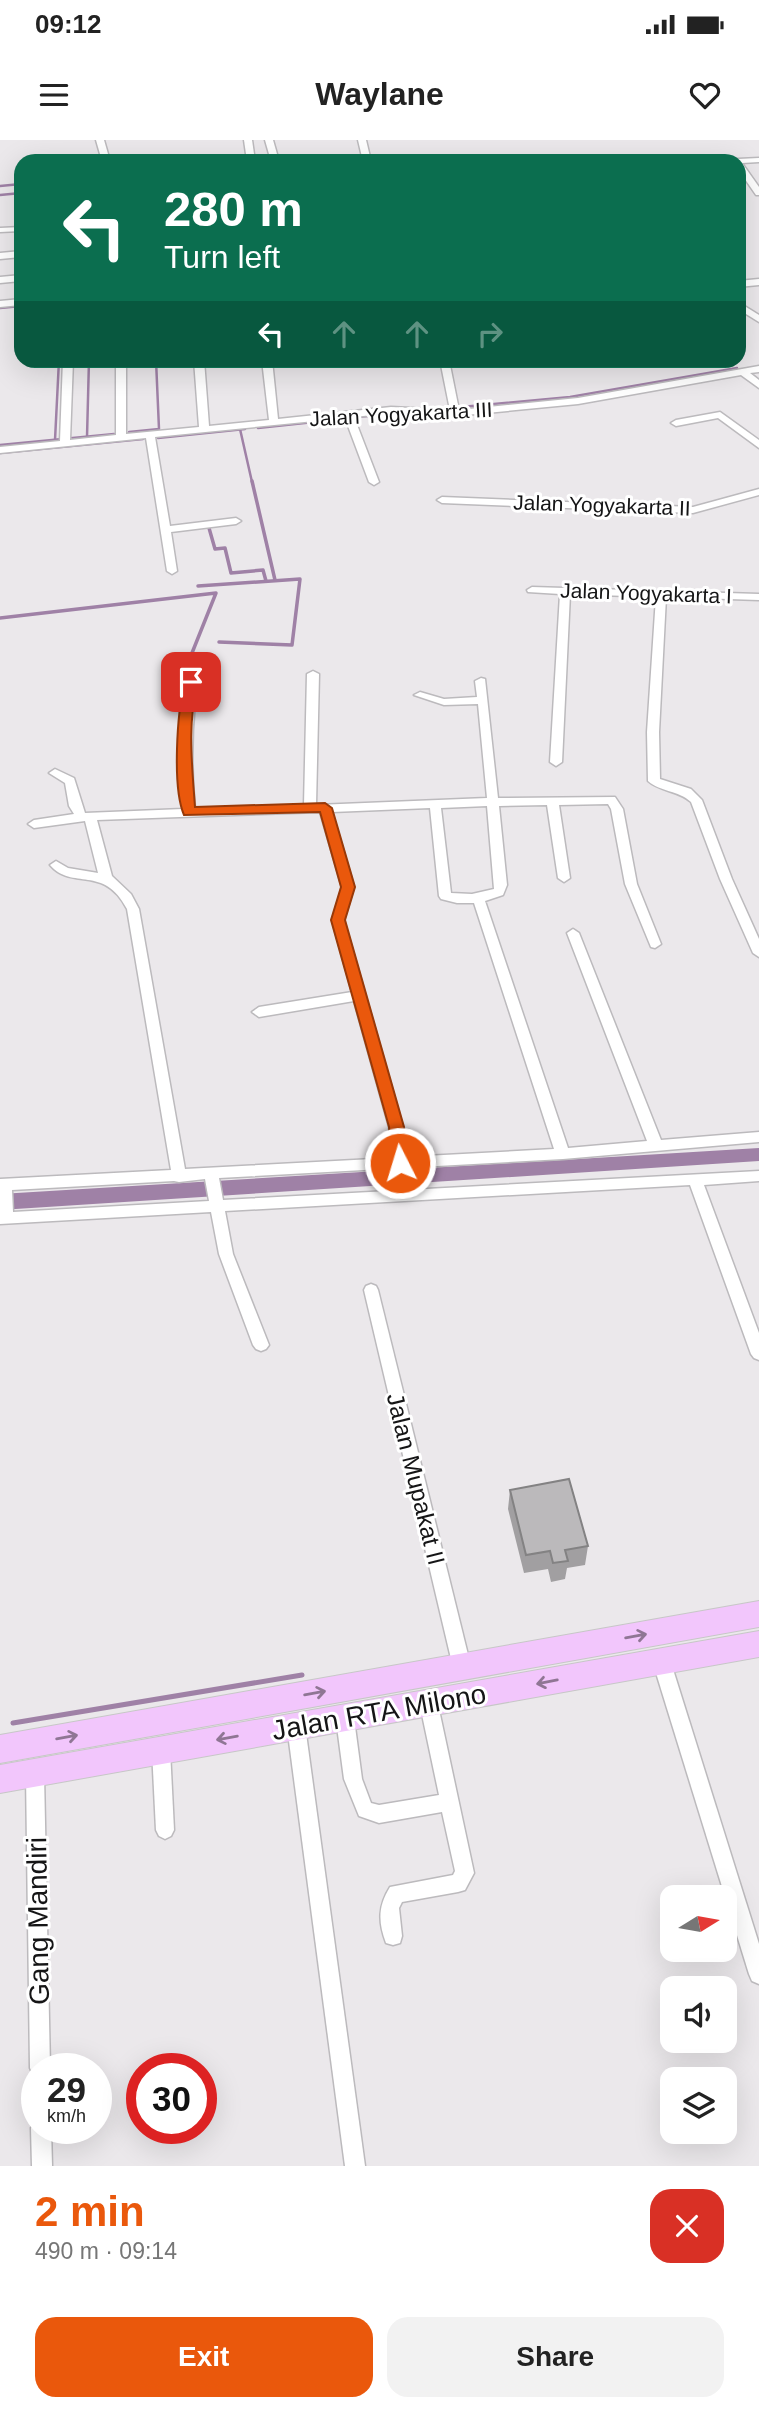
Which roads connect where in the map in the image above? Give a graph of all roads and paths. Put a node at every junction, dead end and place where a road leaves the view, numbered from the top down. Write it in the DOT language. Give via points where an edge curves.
graph roads {
  1 [pos="746,174"];
  2 [pos="759,193"];
  3 [pos="68,368"];
  4 [pos="121,368"];
  5 [pos="200,368"];
  6 [pos="268,368"];
  7 [pos="446,368"];
  8 [pos="759,369"];
  9 [pos="741,371"];
  10 [pos="759,385"];
  11 [pos="455,413"];
  12 [pos="348,414"];
  13 [pos="274,422"];
  14 [pos="676,423"];
  15 [pos="204,429"];
  16 [pos="150,434"];
  17 [pos="121,437"];
  18 [pos="65,443"];
  19 [pos="759,445"];
  20 [pos="0,450"];
  21 [pos="374,482"];
  22 [pos="759,492"];
  23 [pos="442,500"];
  24 [pos="236,521"];
  25 [pos="166,529"];
  26 [pos="172,571"];
  27 [pos="532,590"];
  28 [pos="565,591"];
  29 [pos="661,594"];
  30 [pos="759,597"];
  31 [pos="197,661"];
  32 [pos="313,674"];
  33 [pos="481,681"];
  34 [pos="420,695"];
  35 [pos="482,700"];
  36 [pos="555,762"];
  37 [pos="55,773"];
  38 [pos="552,800"];
  39 [pos="491,802"];
  40 [pos="435,804"];
  41 [pos="310,808"];
  42 [pos="325,808"];
  43 [pos="189,812"];
  44 [pos="85,817"];
  45 [pos="34,824"];
  46 [pos="56,865"];
  47 [pos="106,878"];
  48 [pos="564,878"];
  49 [pos="478,897"];
  50 [pos="573,933"];
  51 [pos="655,944"];
  52 [pos="759,953"];
  53 [pos="359,996"];
  54 [pos="259,1012"];
  55 [pos="759,1137"];
  56 [pos="656,1146"];
  57 [pos="563,1154"];
  58 [pos="400,1163"];
  59 [pos="759,1176"];
  60 [pos="180,1177"];
  61 [pos="695,1180"];
  62 [pos="214,1191"];
  63 [pos="4,1202"];
  64 [pos="371,1290"];
  65 [pos="261,1345"];
  66 [pos="759,1354"];
  67 [pos="759,1614"];
  68 [pos="593,1643"];
  69 [pos="759,1644"];
  70 [pos="662,1663"];
  71 [pos="462,1667"];
  72 [pos="601,1672"];
  73 [pos="429,1705"];
  74 [pos="345,1719"];
  75 [pos="296,1726"];
  76 [pos="0,1749"];
  77 [pos="161,1750"];
  78 [pos="0,1757"];
  79 [pos="35,1774"];
  80 [pos="0,1779"];
  81 [pos="449,1802"];
  82 [pos="165,1830"];
  83 [pos="393,1936"];
  84 [pos="759,1974"];
  85 [pos="40,2053"];
  86 [pos="41,2144"];
  87 [pos="42,2166"];
  88 [pos="355,2166"];
  1 -- 2 [label="street"];
  3 -- 18 [label="street"];
  4 -- 17 [label="street"];
  5 -- 15 [label="street"];
  6 -- 13 [label="street"];
  7 -- 11 [label="street"];
  8 -- 9 [label="street, Jalan Yogyakarta III"];
  9 -- 10 [label="street"];
  9 -- 11 [label="street, Jalan Yogyakarta III" via="578,401"];
  11 -- 12 [label="street, Jalan Yogyakarta III" via="401,410"];
  12 -- 13 [label="street, Jalan Yogyakarta III"];
  12 -- 21 [label="street"];
  13 -- 15 [label="street, Jalan Yogyakarta III"];
  14 -- 19 [label="street" via="716,414"];
  15 -- 16 [label="street, Jalan Yogyakarta III"];
  16 -- 17 [label="street, Jalan Yogyakarta III"];
  16 -- 25 [label="street"];
  17 -- 18 [label="street, Jalan Yogyakarta III"];
  18 -- 20 [label="street, Jalan Yogyakarta III"];
  22 -- 23 [label="street, Jalan Yogyakarta II" via="693,510"];
  24 -- 25 [label="street"];
  25 -- 26 [label="street"];
  27 -- 28 [label="street, Jalan Yogyakarta I"];
  28 -- 29 [label="street, Jalan Yogyakarta I"];
  28 -- 36 [label="street"];
  29 -- 30 [label="street, Jalan Yogyakarta I"];
  29 -- 52 [label="street" via="654,781 688,791 696,800"];
  31 -- 43 [label="street" via="186,702 183,744"];
  32 -- 41 [label="street"];
  33 -- 35 [label="street"];
  34 -- 35 [label="street" via="444,702"];
  35 -- 39 [label="street"];
  37 -- 44 [label="street" via="70,781 75,806"];
  38 -- 39 [label="street"];
  38 -- 48 [label="street"];
  38 -- 51 [label="street" via="608,799 616,803 631,884"];
  39 -- 40 [label="street"];
  39 -- 49 [label="street" via="500,889"];
  40 -- 42 [label="street"];
  40 -- 49 [label="street" via="445,896"];
  41 -- 42 [label="street"];
  41 -- 43 [label="street"];
  42 -- 53 [label="street" via="348,887 338,920"];
  43 -- 44 [label="street"];
  44 -- 45 [label="street"];
  44 -- 47 [label="street"];
  46 -- 47 [label="street" via="65,872"];
  47 -- 60 [label="street" via="133,909"];
  49 -- 57 [label="street"];
  50 -- 56 [label="street"];
  53 -- 54 [label="street"];
  53 -- 58 [label="street" via="397,1127"];
  55 -- 56 [label="street"];
  56 -- 57 [label="street"];
  57 -- 58 [label="street"];
  58 -- 62 [label="street"];
  59 -- 61 [label="street"];
  60 -- 62 [label="street"];
  60 -- 63 [label="street"];
  61 -- 62 [label="street" via="414,1193"];
  61 -- 66 [label="street"];
  62 -- 63 [label="street"];
  62 -- 65 [label="street" via="226,1254"];
  64 -- 71 [label="street, Jalan Mupakat II"];
  68 -- 67 [label="highway, Jalan RTA Milono, one-way"];
  68 -- 71 [label="highway, Jalan RTA Milono"];
  68 -- 72 [label="highway"];
  69 -- 70 [label="highway, Jalan RTA Milono"];
  70 -- 72 [label="highway, Jalan RTA Milono"];
  70 -- 84 [label="street"];
  76 -- 71 [label="highway, Jalan RTA Milono, one-way"];
  72 -- 73 [label="highway, Jalan RTA Milono, one-way"];
  73 -- 74 [label="highway, Jalan RTA Milono"];
  73 -- 81 [label="street"];
  74 -- 75 [label="highway, Jalan RTA Milono"];
  74 -- 81 [label="street" via="353,1779 365,1810 380,1814"];
  75 -- 77 [label="highway, Jalan RTA Milono, one-way"];
  75 -- 88 [label="street"];
  77 -- 79 [label="highway, Jalan RTA Milono"];
  77 -- 82 [label="street"];
  78 -- 80 [label="street"];
  79 -- 80 [label="highway, Jalan RTA Milono"];
  79 -- 85 [label="street, Gang Mandiri"];
  81 -- 83 [label="street" via="464,1878 397,1894 389,1906"];
  86 -- 87 [label="street"];
}
